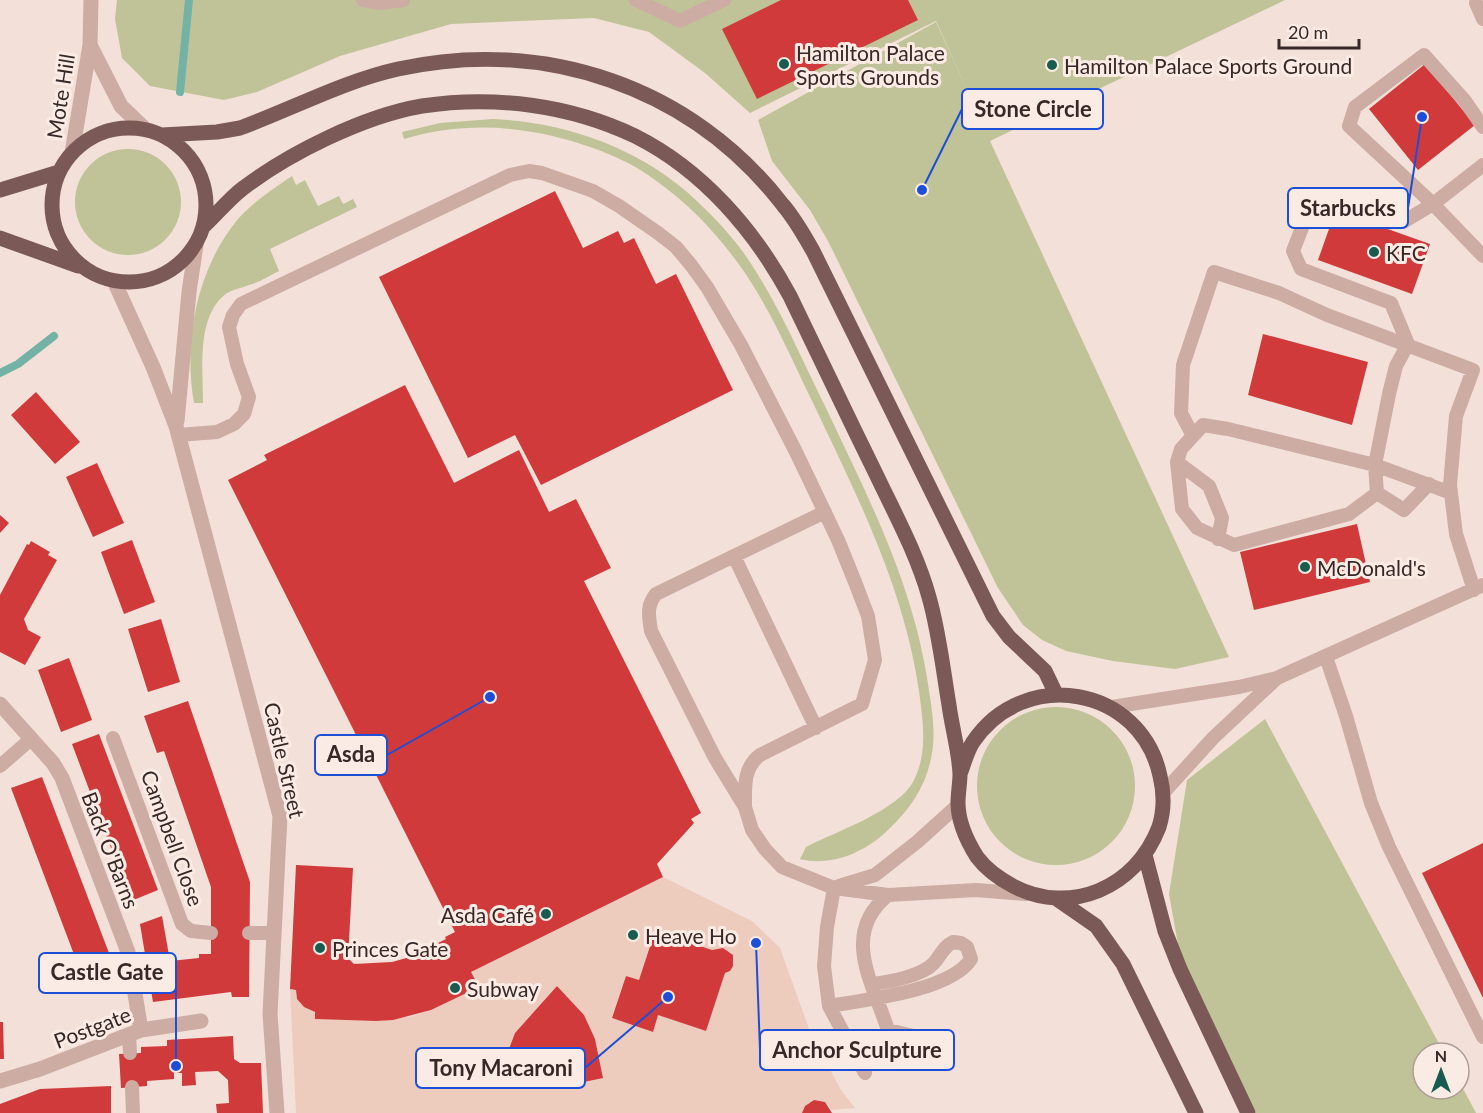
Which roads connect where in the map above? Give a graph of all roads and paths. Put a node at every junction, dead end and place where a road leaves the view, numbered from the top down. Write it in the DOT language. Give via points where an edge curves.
graph roads {
  1 [pos="91,0"];
  2 [pos="363,0"];
  3 [pos="403,0"];
  4 [pos="636,0"];
  5 [pos="724,0"];
  6 [pos="1476,3"];
  7 [pos="1483,19"];
  8 [pos="90,45"];
  9 [pos="1483,128"];
  10 [pos="145,129"];
  11 [pos="162,135"];
  12 [pos="72,153"];
  13 [pos="1483,165"];
  14 [pos="58,172"];
  15 [pos="0,190"];
  16 [pos="1433,204"];
  17 [pos="1363,214"];
  18 [pos="1385,220"];
  19 [pos="203,227"];
  20 [pos="0,238"];
  21 [pos="196,245"];
  22 [pos="1483,256"];
  23 [pos="83,268"];
  24 [pos="114,281"];
  25 [pos="1407,344"];
  26 [pos="177,430"];
  27 [pos="1193,436"];
  28 [pos="1177,462"];
  29 [pos="1375,465"];
  30 [pos="1429,484"];
  31 [pos="1377,493"];
  32 [pos="1451,493"];
  33 [pos="825,512"];
  34 [pos="1218,539"];
  35 [pos="734,555"];
  36 [pos="1478,588"];
  37 [pos="1326,657"];
  38 [pos="1277,678"];
  39 [pos="1056,694"];
  40 [pos="0,704"];
  41 [pos="1112,707"];
  42 [pos="816,728"];
  43 [pos="113,738"];
  44 [pos="31,739"];
  45 [pos="0,766"];
  46 [pos="960,774"];
  47 [pos="1164,792"];
  48 [pos="958,805"];
  49 [pos="745,807"];
  50 [pos="1145,855"];
  51 [pos="834,888"];
  52 [pos="1028,894"];
  53 [pos="888,895"];
  54 [pos="1057,899"];
  55 [pos="211,933"];
  56 [pos="249,933"];
  57 [pos="274,933"];
  58 [pos="872,984"];
  59 [pos="877,998"];
  60 [pos="828,1006"];
  61 [pos="201,1021"];
  62 [pos="135,1033"];
  63 [pos="1483,1037"];
  64 [pos="939,1042"];
  65 [pos="130,1053"];
  66 [pos="865,1073"];
  67 [pos="0,1081"];
  68 [pos="132,1087"];
  69 [pos="133,1113"];
  70 [pos="278,1113"];
  71 [pos="1196,1113"];
  72 [pos="1248,1113"];
  1 -- 8 [label="street, Mote Hill"];
  2 -- 3 [label="lane"];
  4 -- 5 [label="lane" via="680,21"];
  6 -- 7 [label="lane"];
  8 -- 10 [label="street, Mote Hill" via="121,106"];
  8 -- 12 [label="street, Mote Hill"];
  9 -- 16 [label="lane" via="1466,101 1424,55 1355,107 1349,126"];
  10 -- 11 [label="main road"];
  10 -- 12 [label="main road" via="105,131"];
  11 -- 19 [label="main road" via="178,145 200,174 207,210"];
  11 -- 39 [label="main road" via="240,128 381,74 430,63 474,60 540,62 569,68 634,90 687,116 738,157 794,220 813,251 993,616 1045,671"];
  12 -- 14 [label="main road"];
  13 -- 16 [label="lane"];
  14 -- 15 [label="main road"];
  14 -- 23 [label="main road" via="52,198 54,225 70,256"];
  16 -- 18 [label="lane" via="1403,222"];
  16 -- 22 [label="lane"];
  17 -- 25 [label="lane" via="1324,199 1312,202 1293,251 1300,269 1391,303"];
  19 -- 21 [label="main road"];
  19 -- 46 [label="main road" via="241,190 303,151 363,124 422,106 490,102 549,108 603,122 665,154 716,196 774,266 909,543 930,597 938,633"];
  20 -- 23 [label="main road"];
  21 -- 24 [label="main road" via="169,272 133,283"];
  21 -- 26 [label="street, Castle Street"];
  23 -- 24 [label="main road"];
  24 -- 26 [label="street, Castle Street"];
  25 -- 27 [label="lane" via="1279,293 1214,272 1183,365 1181,413"];
  25 -- 29 [label="lane" via="1396,366"];
  25 -- 32 [label="lane" via="1473,370 1455,416"];
  26 -- 33 [label="lane" via="218,432 244,414 249,397 229,327 241,304 510,175 529,171 593,191 658,233 692,265 741,345"];
  26 -- 57 [label="street, Castle Street" via="280,816"];
  27 -- 28 [label="lane" via="1181,449"];
  27 -- 29 [label="lane" via="1203,425"];
  28 -- 34 [label="lane" via="1182,509 1197,528"];
  28 -- 34 [label="lane" via="1209,486 1222,518"];
  29 -- 30 [label="lane"];
  29 -- 31 [label="lane"];
  30 -- 31 [label="lane" via="1404,510"];
  30 -- 32 [label="lane"];
  31 -- 34 [label="lane" via="1349,514 1234,545"];
  32 -- 36 [label="lane" via="1456,534"];
  33 -- 35 [label="lane"];
  33 -- 42 [label="lane" via="868,616 875,660 862,704"];
  35 -- 42 [label="lane"];
  35 -- 49 [label="lane" via="656,594 648,610 651,631 715,758"];
  36 -- 37 [label="lane"];
  37 -- 38 [label="lane"];
  37 -- 63 [label="lane" via="1371,803 1389,847"];
  38 -- 41 [label="lane"];
  38 -- 47 [label="lane" via="1212,738"];
  39 -- 41 [label="main road" via="1085,697"];
  39 -- 46 [label="main road" via="1023,701 994,717 972,743"];
  40 -- 44 [label="street, Back O'Barns"];
  41 -- 47 [label="main road" via="1139,729 1156,759"];
  42 -- 49 [label="lane" via="752,761 747,773"];
  43 -- 55 [label="lane, Campbell Close" via="182,924 191,931"];
  44 -- 45 [label="lane"];
  44 -- 62 [label="street, Back O'Barns" via="62,778 125,943 132,968"];
  46 -- 48 [label="main road"];
  47 -- 50 [label="main road" via="1160,825"];
  48 -- 51 [label="lane" via="875,875"];
  48 -- 52 [label="main road" via="964,834 980,860 1001,880"];
  49 -- 51 [label="lane" via="752,830 782,867"];
  50 -- 54 [label="main road" via="1122,879 1091,894"];
  50 -- 72 [label="main road" via="1164,931"];
  51 -- 53 [label="lane"];
  51 -- 60 [label="lane" via="824,966"];
  52 -- 53 [label="lane" via="976,890"];
  52 -- 54 [label="main road"];
  53 -- 58 [label="lane" via="871,912 862,936 863,956"];
  54 -- 71 [label="main road" via="1096,926 1124,964"];
  56 -- 57 [label="lane"];
  57 -- 70 [label="street, Castle Street" via="270,1014"];
  58 -- 59 [label="lane"];
  58 -- 59 [label="lane" via="891,982 927,969 953,942 961,943 970,953 971,959 961,971 929,985"];
  59 -- 60 [label="lane"];
  59 -- 64 [label="lane" via="888,1030"];
  60 -- 66 [label="lane"];
  61 -- 62 [label="street, Postgate"];
  62 -- 65 [label="lane"];
  62 -- 67 [label="street, Postgate"];
  68 -- 69 [label="lane"];
}
